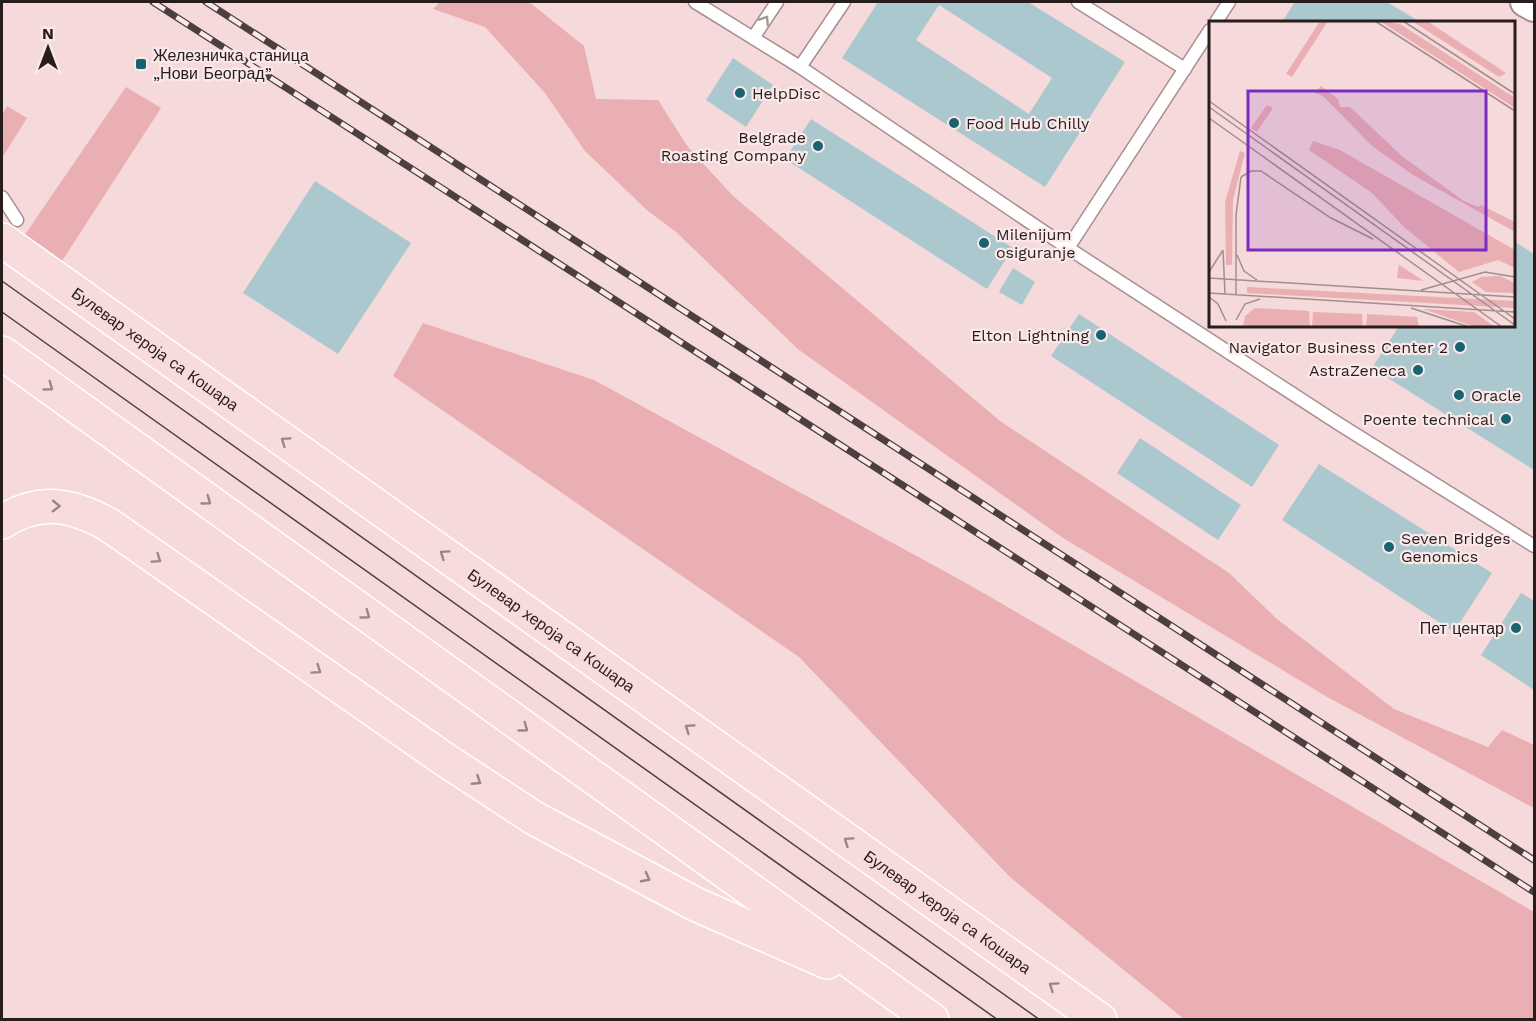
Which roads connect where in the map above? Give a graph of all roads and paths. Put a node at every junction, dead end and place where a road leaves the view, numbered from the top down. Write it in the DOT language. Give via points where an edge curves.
graph roads {
  1 [pos="695,2"];
  2 [pos="777,2"];
  3 [pos="844,2"];
  4 [pos="1078,2"];
  5 [pos="1229,2"];
  6 [pos="1525,2"];
  7 [pos="1534,7"];
  8 [pos="1217,21"];
  9 [pos="1209,32"];
  10 [pos="753,38"];
  11 [pos="800,67"];
  12 [pos="1185,69"];
  13 [pos="2,197"];
  14 [pos="9,230"];
  15 [pos="1068,248"];
  16 [pos="2,353"];
  17 [pos="2,522"];
  18 [pos="1534,546"];
  19 [pos="889,990"];
  20 [pos="932,1020"];
  21 [pos="1100,1020"];
  1 -- 10 [label="lane"];
  10 -- 2 [label="lane, one-way"];
  3 -- 11 [label="lane"];
  4 -- 12 [label="lane"];
  5 -- 8 [label="lane"];
  6 -- 7 [label="street"];
  9 -- 12 [label="lane"];
  10 -- 11 [label="lane"];
  11 -- 15 [label="lane"];
  12 -- 15 [label="lane"];
  13 -- 14 [label="lane"];
  21 -- 14 [label="main road, Булевар хероја са Кошара, one-way"];
  15 -- 18 [label="lane"];
  16 -- 19 [label="main road, one-way"];
  17 -- 19 [label="main road, one-way" via="22,510 45,506 65,506 89,514 534,818 695,904"];
  19 -- 20 [label="main road"];
}
